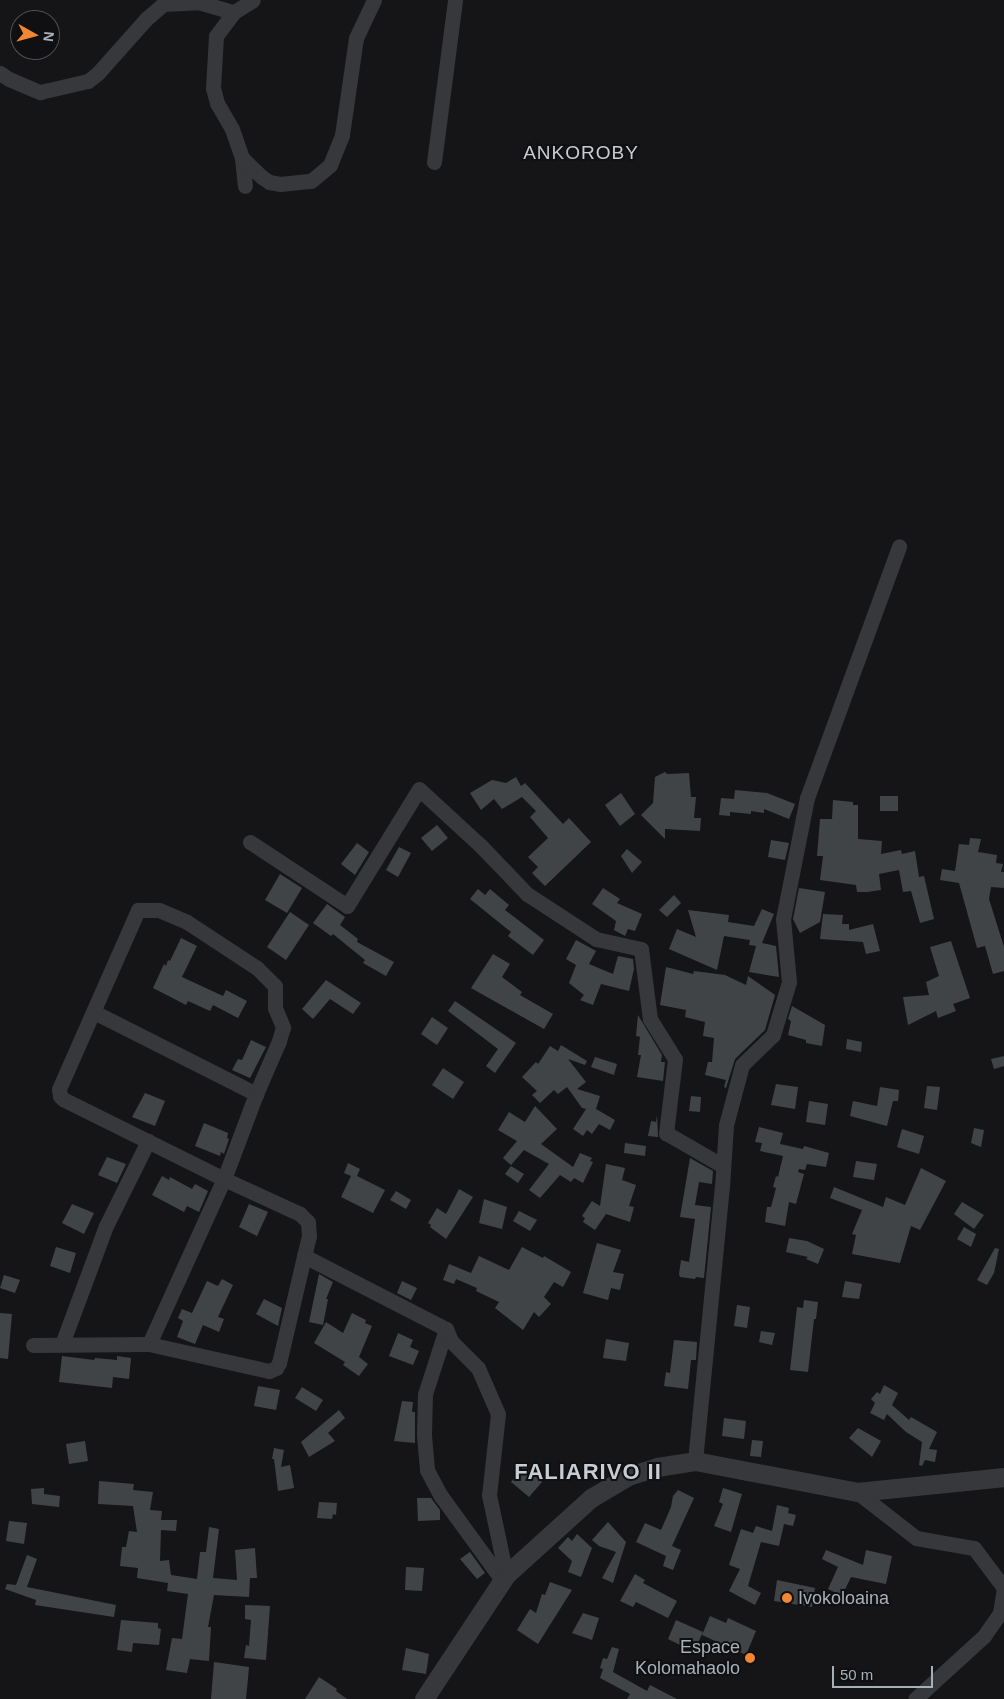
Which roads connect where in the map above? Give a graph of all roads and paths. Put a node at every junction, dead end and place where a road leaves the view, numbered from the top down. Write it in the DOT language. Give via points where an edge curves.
graph roads {
  1 [pos="253,0"];
  2 [pos="374,0"];
  3 [pos="455,0"];
  4 [pos="165,2"];
  5 [pos="234,12"];
  6 [pos="0,73"];
  7 [pos="242,158"];
  8 [pos="434,162"];
  9 [pos="245,186"];
  10 [pos="899,546"];
  11 [pos="250,842"];
  12 [pos="94,1012"];
  13 [pos="256,1094"];
  14 [pos="148,1141"];
  15 [pos="724,1166"];
  16 [pos="224,1179"];
  17 [pos="304,1256"];
  18 [pos="446,1330"];
  19 [pos="62,1344"];
  20 [pos="149,1344"];
  21 [pos="33,1345"];
  22 [pos="695,1461"];
  23 [pos="1004,1477"];
  24 [pos="857,1492"];
  25 [pos="504,1577"];
  26 [pos="424,1699"];
  27 [pos="915,1699"];
  1 -- 5 [label="street"];
  2 -- 7 [label="street" via="356,38 342,135 330,165 311,181 280,184 269,182"];
  3 -- 8 [label="street"];
  4 -- 5 [label="street" via="198,2"];
  4 -- 6 [label="street" via="88,81 40,92"];
  5 -- 7 [label="street" via="216,36 213,88"];
  7 -- 9 [label="street"];
  10 -- 15 [label="street" via="806,798 783,919 788,982 773,1035 742,1065 726,1125"];
  11 -- 15 [label="street" via="347,906 419,789 480,844 527,894 596,939 641,949 650,1019 675,1059 666,1133"];
  12 -- 13 [label="street"];
  12 -- 13 [label="street" via="138,910 159,910 187,922 257,968 274,986 274,1008 283,1027"];
  12 -- 14 [label="street" via="59,1090 60,1096"];
  13 -- 16 [label="street"];
  14 -- 16 [label="street"];
  14 -- 19 [label="street" via="106,1226"];
  15 -- 22 [label="street"];
  16 -- 17 [label="street" via="300,1214 308,1222"];
  16 -- 20 [label="street"];
  17 -- 18 [label="street"];
  17 -- 20 [label="street" via="276,1368 269,1371"];
  18 -- 25 [label="street" via="451,1341 478,1368 498,1414 488,1495"];
  18 -- 25 [label="street" via="425,1394 427,1470 441,1496"];
  19 -- 20 [label="street"];
  19 -- 21 [label="street"];
  22 -- 24 [label="street"];
  22 -- 25 [label="street" via="657,1467 620,1480 591,1498"];
  23 -- 24 [label="street"];
  24 -- 27 [label="street" via="916,1538 974,1548 1004,1588 1000,1613 984,1636"];
  25 -- 26 [label="street"];
}
